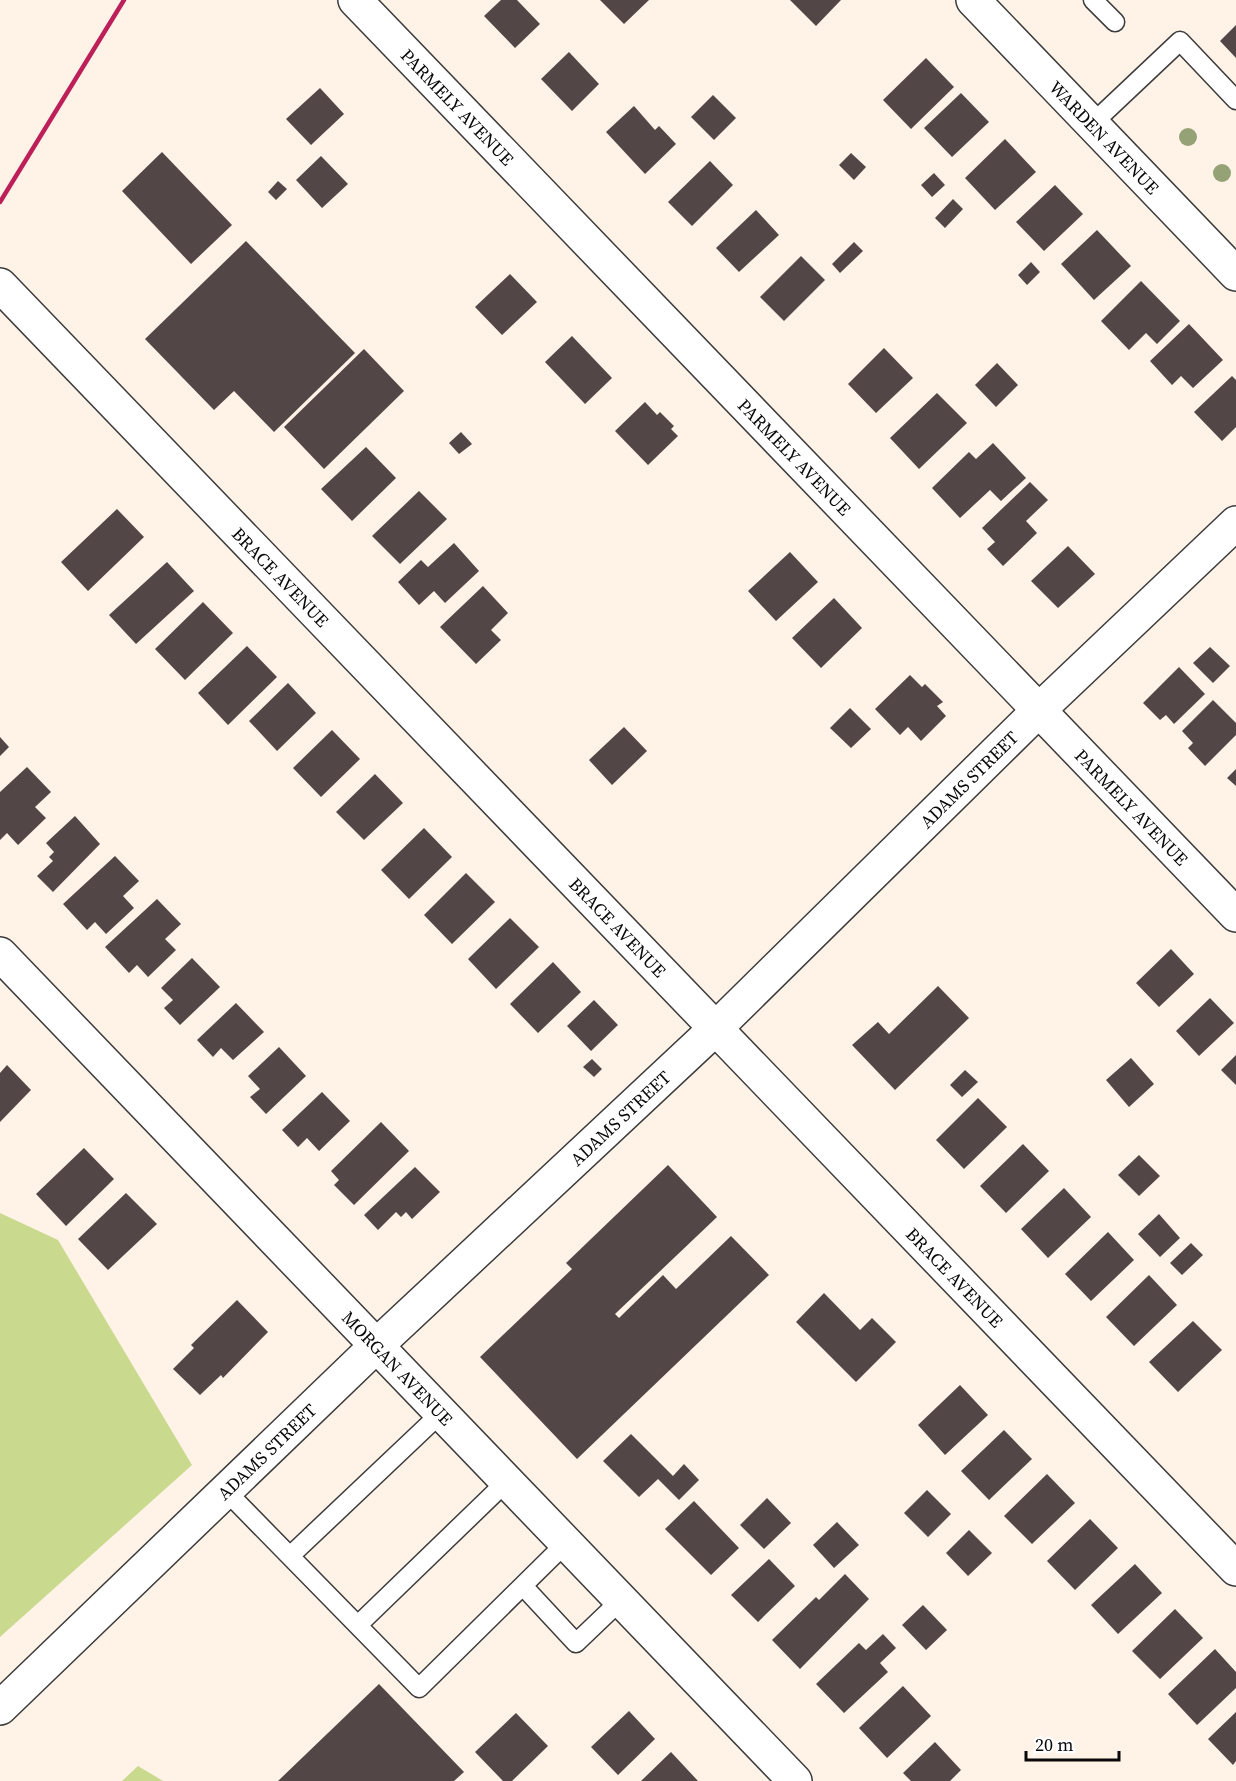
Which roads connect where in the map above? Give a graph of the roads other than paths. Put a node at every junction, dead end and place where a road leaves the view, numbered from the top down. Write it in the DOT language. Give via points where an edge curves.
graph roads {
  1 [pos="355,0"];
  2 [pos="973,0"];
  3 [pos="1093,0"];
  4 [pos="1115,22"];
  5 [pos="1236,100"];
  6 [pos="1092,124"];
  7 [pos="1236,274"];
  8 [pos="0,285"];
  9 [pos="1236,523"];
  10 [pos="1039,710"];
  11 [pos="1236,915"];
  12 [pos="0,954"];
  13 [pos="716,1028"];
  14 [pos="376,1346"];
  15 [pos="441,1413"];
  16 [pos="507,1481"];
  17 [pos="226,1491"];
  18 [pos="567,1544"];
  19 [pos="290,1556"];
  20 [pos="1236,1569"];
  21 [pos="522,1587"];
  22 [pos="621,1600"];
  23 [pos="358,1625"];
  24 [pos="0,1708"];
  25 [pos="795,1781"];
  1 -- 10 [label="street, PARMELY AVENUE"];
  2 -- 6 [label="street, WARDEN AVENUE"];
  3 -- 4 [label="lane"];
  5 -- 6 [label="lane" via="1180,41"];
  6 -- 7 [label="street, WARDEN AVENUE"];
  8 -- 13 [label="street, BRACE AVENUE"];
  9 -- 10 [label="street, ADAMS STREET"];
  10 -- 11 [label="street, PARMELY AVENUE"];
  10 -- 13 [label="street, ADAMS STREET"];
  12 -- 14 [label="street, MORGAN AVENUE"];
  13 -- 14 [label="street, ADAMS STREET"];
  13 -- 20 [label="street, BRACE AVENUE"];
  14 -- 15 [label="street, MORGAN AVENUE"];
  14 -- 17 [label="street, ADAMS STREET"];
  15 -- 16 [label="street, MORGAN AVENUE"];
  15 -- 19 [label="lane"];
  16 -- 18 [label="street, MORGAN AVENUE"];
  16 -- 23 [label="lane"];
  17 -- 19 [label="lane"];
  17 -- 24 [label="street, ADAMS STREET"];
  18 -- 21 [label="lane"];
  18 -- 22 [label="street, MORGAN AVENUE"];
  19 -- 23 [label="lane"];
  21 -- 22 [label="lane" via="576,1643"];
  21 -- 23 [label="lane" via="419,1688"];
  22 -- 25 [label="street, MORGAN AVENUE"];
}
